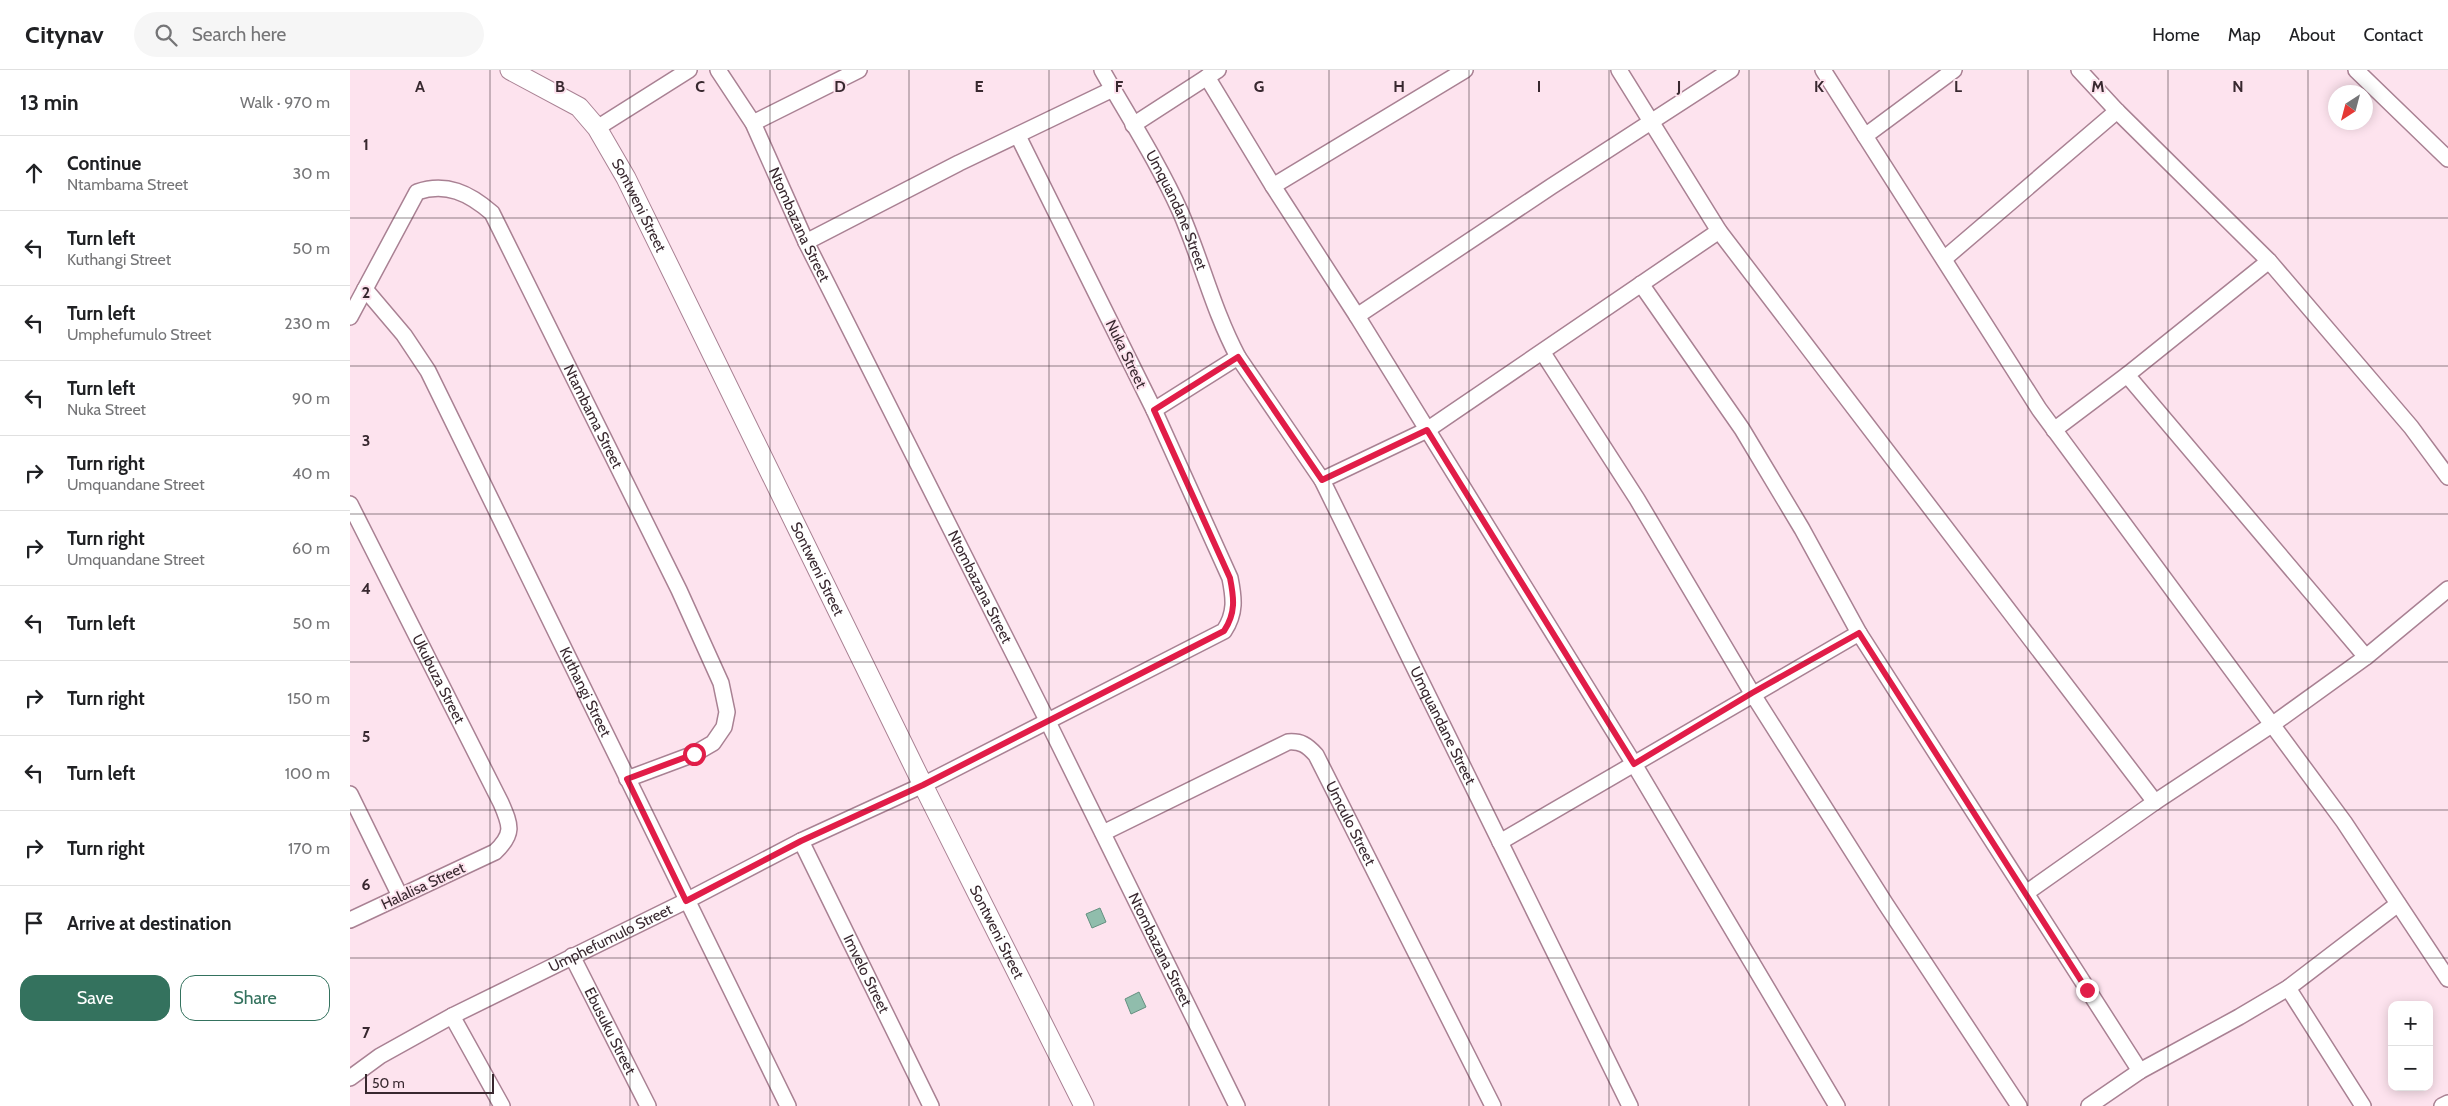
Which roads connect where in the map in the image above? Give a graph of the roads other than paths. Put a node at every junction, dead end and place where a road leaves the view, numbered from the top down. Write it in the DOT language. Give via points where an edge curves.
graph roads {
  1 [pos="510,70"];
  2 [pos="689,70"];
  3 [pos="718,70"];
  4 [pos="859,70"];
  5 [pos="1102,70"];
  6 [pos="1465,70"];
  7 [pos="1619,70"];
  8 [pos="1731,70"];
  9 [pos="1823,70"];
  10 [pos="1954,70"];
  11 [pos="2079,70"];
  12 [pos="2356,70"];
  13 [pos="1213,73"];
  14 [pos="1113,89"];
  15 [pos="2117,111"];
  16 [pos="1649,122"];
  17 [pos="753,123"];
  18 [pos="1133,124"];
  19 [pos="597,128"];
  20 [pos="1018,136"];
  21 [pos="1865,136"];
  22 [pos="2448,159"];
  23 [pos="1273,186"];
  24 [pos="1719,231"];
  25 [pos="806,242"];
  26 [pos="1944,259"];
  27 [pos="2268,262"];
  28 [pos="1641,284"];
  29 [pos="365,289"];
  30 [pos="1356,316"];
  31 [pos="350,317"];
  32 [pos="1543,353"];
  33 [pos="1238,357"];
  34 [pos="2127,375"];
  35 [pos="1154,410"];
  36 [pos="1427,430"];
  37 [pos="2054,430"];
  38 [pos="2448,477"];
  39 [pos="1322,480"];
  40 [pos="350,504"];
  41 [pos="2448,589"];
  42 [pos="1224,631"];
  43 [pos="1859,633"];
  44 [pos="2366,657"];
  45 [pos="1752,693"];
  46 [pos="1047,720"];
  47 [pos="2273,724"];
  48 [pos="1634,764"];
  49 [pos="627,779"];
  50 [pos="923,785"];
  51 [pos="350,794"];
  52 [pos="2155,802"];
  53 [pos="1103,833"];
  54 [pos="801,841"];
  55 [pos="1500,842"];
  56 [pos="496,852"];
  57 [pos="2026,893"];
  58 [pos="400,896"];
  59 [pos="686,901"];
  60 [pos="2398,904"];
  61 [pos="350,920"];
  62 [pos="572,956"];
  63 [pos="2448,979"];
  64 [pos="2288,988"];
  65 [pos="452,1016"];
  66 [pos="2140,1071"];
  67 [pos="350,1078"];
  68 [pos="2448,1103"];
  69 [pos="502,1106"];
  70 [pos="648,1106"];
  71 [pos="788,1106"];
  72 [pos="931,1106"];
  73 [pos="1084,1106"];
  74 [pos="1237,1106"];
  75 [pos="1493,1106"];
  76 [pos="1630,1106"];
  77 [pos="1837,1106"];
  78 [pos="2019,1106"];
  79 [pos="2089,1106"];
  80 [pos="2363,1106"];
  81 [pos="2442,1106"];
  1 -- 19 [label="street, Sontweni Street" via="579,106"];
  2 -- 19 [label="street"];
  3 -- 17 [label="street, Ntombazana Street"];
  4 -- 17 [label="street"];
  5 -- 14 [label="street, Umquandane Street"];
  6 -- 23 [label="street"];
  7 -- 16 [label="street"];
  8 -- 16 [label="street"];
  9 -- 21 [label="street"];
  10 -- 21 [label="street"];
  11 -- 15 [label="street"];
  12 -- 22 [label="street"];
  13 -- 18 [label="street"];
  13 -- 23 [label="street"];
  14 -- 18 [label="street, Umquandane Street"];
  14 -- 20 [label="street"];
  15 -- 26 [label="street"];
  15 -- 27 [label="street"];
  16 -- 24 [label="street"];
  16 -- 30 [label="street"];
  17 -- 25 [label="street, Ntombazana Street"];
  18 -- 33 [label="street, Umquandane Street" via="1180,211 1220,320"];
  19 -- 50 [label="street, Sontweni Street" via="626,178"];
  20 -- 25 [label="street"];
  20 -- 35 [label="street, Nuka Street"];
  21 -- 26 [label="street"];
  23 -- 30 [label="street"];
  24 -- 28 [label="street"];
  24 -- 52 [label="street"];
  25 -- 46 [label="street, Ntombazana Street"];
  26 -- 37 [label="street"];
  27 -- 34 [label="street"];
  27 -- 38 [label="street" via="2411,427"];
  28 -- 32 [label="street"];
  28 -- 43 [label="street" via="1742,429"];
  29 -- 31 [label="street, Ntambama Street"];
  29 -- 49 [label="street, Kuthangi Street" via="404,335 428,372"];
  29 -- 49 [label="street, Ntambama Street" via="416,192 430,188 455,189 492,213 504,233 679,590 721,683 727,712 724,727 713,743 694,754"];
  30 -- 36 [label="street"];
  32 -- 36 [label="street"];
  32 -- 45 [label="street" via="1637,499"];
  33 -- 35 [label="street"];
  33 -- 39 [label="street, Umquandane Street"];
  34 -- 37 [label="street"];
  34 -- 44 [label="street"];
  35 -- 42 [label="street, Nuka Street" via="1230,578 1233,611"];
  36 -- 39 [label="street"];
  36 -- 48 [label="street"];
  37 -- 47 [label="street"];
  39 -- 55 [label="street, Umquandane Street"];
  40 -- 56 [label="street, Ukubuza Street" via="509,821 510,831 505,843"];
  41 -- 44 [label="street"];
  42 -- 46 [label="street, Umphefumulo Street"];
  43 -- 45 [label="street"];
  43 -- 57 [label="street"];
  44 -- 47 [label="street"];
  45 -- 48 [label="street"];
  45 -- 78 [label="street"];
  46 -- 50 [label="street, Umphefumulo Street"];
  46 -- 53 [label="street, Ntombazana Street"];
  47 -- 52 [label="street"];
  47 -- 60 [label="street"];
  48 -- 55 [label="street"];
  48 -- 77 [label="street"];
  49 -- 59 [label="street, Kuthangi Street"];
  50 -- 54 [label="street, Umphefumulo Street"];
  50 -- 73 [label="street, Sontweni Street"];
  51 -- 58 [label="street"];
  52 -- 57 [label="street"];
  53 -- 74 [label="street, Ntombazana Street"];
  53 -- 75 [label="street, Umculo Street" via="1288,742 1307,745 1316,755"];
  54 -- 59 [label="street, Umphefumulo Street"];
  54 -- 72 [label="street, Imvelo Street"];
  55 -- 76 [label="street, Umquandane Street"];
  56 -- 58 [label="street, Halalisa Street"];
  57 -- 66 [label="street"];
  58 -- 61 [label="street, Halalisa Street"];
  59 -- 62 [label="street, Umphefumulo Street"];
  59 -- 71 [label="street, Kuthangi Street"];
  60 -- 63 [label="street"];
  60 -- 64 [label="street"];
  62 -- 65 [label="street, Umphefumulo Street"];
  62 -- 70 [label="street, Ebusuku Street"];
  64 -- 66 [label="street"];
  64 -- 80 [label="street"];
  65 -- 67 [label="street, Umphefumulo Street" via="380,1056"];
  65 -- 69 [label="street"];
  66 -- 79 [label="street"];
  68 -- 81 [label="street"];
}
